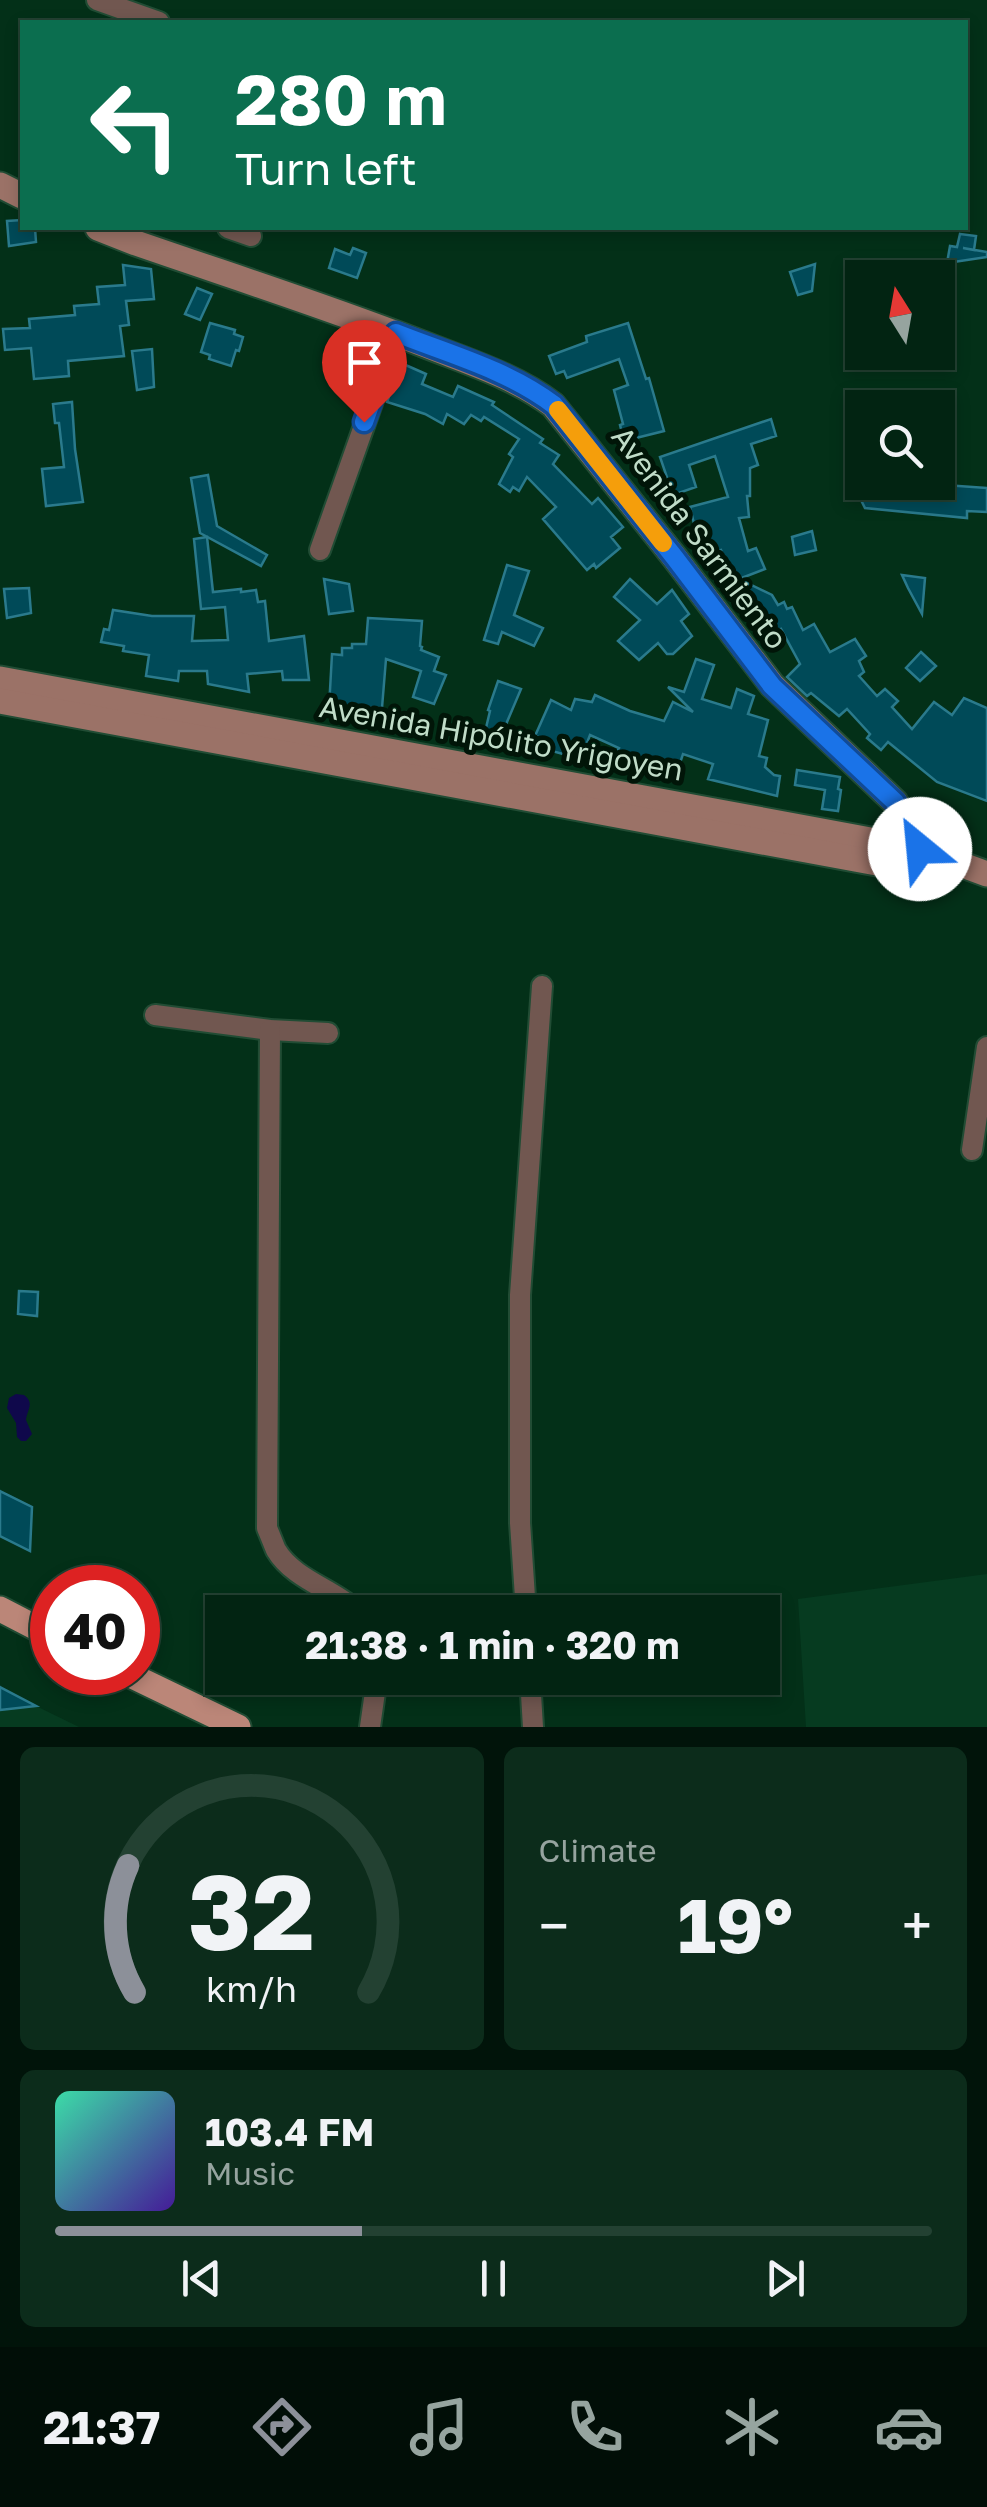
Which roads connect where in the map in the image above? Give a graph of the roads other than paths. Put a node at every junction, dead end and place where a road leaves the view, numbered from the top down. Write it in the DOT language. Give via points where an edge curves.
graph roads {
  1 [pos="97,0"];
  2 [pos="125,11"];
  3 [pos="153,20"];
  4 [pos="108,230"];
  5 [pos="234,230"];
  6 [pos="251,236"];
  7 [pos="396,333"];
  8 [pos="320,550"];
  9 [pos="0,679"];
  10 [pos="0,701"];
  11 [pos="258,738"];
  12 [pos="920,859"];
  13 [pos="987,878"];
  14 [pos="542,986"];
  15 [pos="156,1016"];
  16 [pos="270,1030"];
  17 [pos="328,1033"];
  18 [pos="987,1047"];
  19 [pos="972,1150"];
  20 [pos="335,1595"];
  21 [pos="525,1595"];
  22 [pos="0,1609"];
  23 [pos="30,1625"];
  24 [pos="160,1689"];
  25 [pos="375,1695"];
  26 [pos="531,1695"];
  27 [pos="238,1727"];
  28 [pos="370,1727"];
  29 [pos="533,1727"];
  1 -- 2 [label="street"];
  2 -- 3 [label="street"];
  4 -- 7 [label="main road, Avenida Sarmiento"];
  5 -- 6 [label="street"];
  7 -- 8 [label="street"];
  7 -- 12 [label="main road, Avenida Sarmiento" via="498,373 554,405 772,686 895,802"];
  9 -- 11 [label="main road, Avenida Hipólito Yrigoyen"];
  10 -- 11 [label="main road, Avenida Hipólito Yrigoyen"];
  11 -- 12 [label="main road, Avenida Hipólito Yrigoyen" via="894,866"];
  12 -- 13 [label="main road, Avenida Hipólito Yrigoyen"];
  14 -- 21 [label="street" via="520,1295"];
  15 -- 16 [label="street"];
  16 -- 17 [label="street"];
  16 -- 20 [label="street" via="267,1528 278,1553"];
  18 -- 19 [label="street"];
  22 -- 23 [label="main road"];
  24 -- 27 [label="main road"];
  25 -- 28 [label="street"];
  26 -- 29 [label="street"];
}
